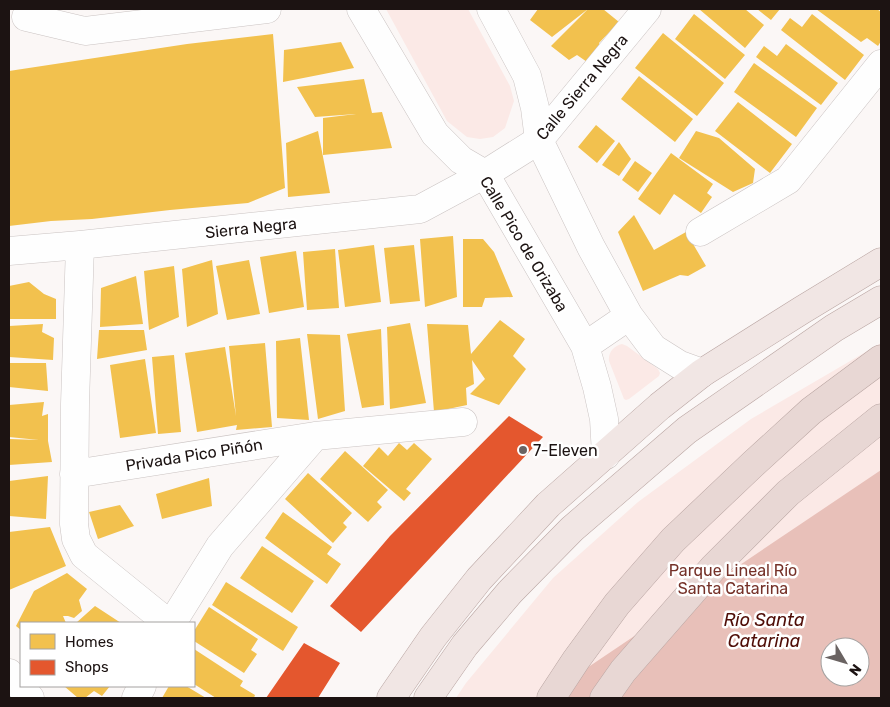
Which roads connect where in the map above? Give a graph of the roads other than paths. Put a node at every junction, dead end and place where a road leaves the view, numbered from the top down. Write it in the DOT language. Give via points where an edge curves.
graph roads {
  1 [pos="267,9"];
  2 [pos="361,9"];
  3 [pos="491,9"];
  4 [pos="647,9"];
  5 [pos="26,17"];
  6 [pos="881,64"];
  7 [pos="539,140"];
  8 [pos="485,174"];
  9 [pos="700,232"];
  10 [pos="80,245"];
  11 [pos="9,251"];
  12 [pos="881,262"];
  13 [pos="881,300"];
  14 [pos="629,316"];
  15 [pos="585,346"];
  16 [pos="881,360"];
  17 [pos="702,373"];
  18 [pos="881,418"];
  19 [pos="463,422"];
  20 [pos="315,436"];
  21 [pos="606,455"];
  22 [pos="74,474"];
  23 [pos="167,622"];
  24 [pos="173,622"];
  25 [pos="9,673"];
  26 [pos="20,686"];
  27 [pos="21,687"];
  28 [pos="30,698"];
  29 [pos="391,698"];
  30 [pos="428,698"];
  31 [pos="551,698"];
  32 [pos="604,698"];
  1 -- 5 [label="street" via="85,31"];
  2 -- 8 [label="street, Calle Pico de Orizaba" via="434,134 460,160"];
  3 -- 7 [label="street" via="527,76"];
  4 -- 7 [label="street, Calle Sierra Negra"];
  6 -- 9 [label="street" via="788,180"];
  7 -- 8 [label="street, Calle Sierra Negra"];
  7 -- 14 [label="street"];
  8 -- 10 [label="street, Sierra Negra" via="420,209"];
  8 -- 15 [label="street, Calle Pico de Orizaba"];
  10 -- 11 [label="street, Sierra Negra"];
  10 -- 22 [label="street"];
  12 -- 17 [label="main road"];
  13 -- 30 [label="main road" via="834,328 687,430 572,529 510,592 465,645"];
  14 -- 15 [label="street"];
  14 -- 17 [label="street" via="653,348 680,365"];
  15 -- 21 [label="street, Calle Pico de Orizaba" via="604,419"];
  16 -- 31 [label="highway" via="811,411 673,540 616,604"];
  17 -- 21 [label="main road"];
  18 -- 32 [label="highway" via="788,493 713,568 623,671"];
  19 -- 20 [label="street, Privada Pico Piñón"];
  20 -- 22 [label="street, Privada Pico Piñón"];
  20 -- 24 [label="street" via="220,546"];
  21 -- 29 [label="main road" via="548,505 479,578 432,637"];
  22 -- 23 [label="street" via="74,524 76,540 84,555"];
  25 -- 26 [label="street"];
  27 -- 28 [label="street"];
}
